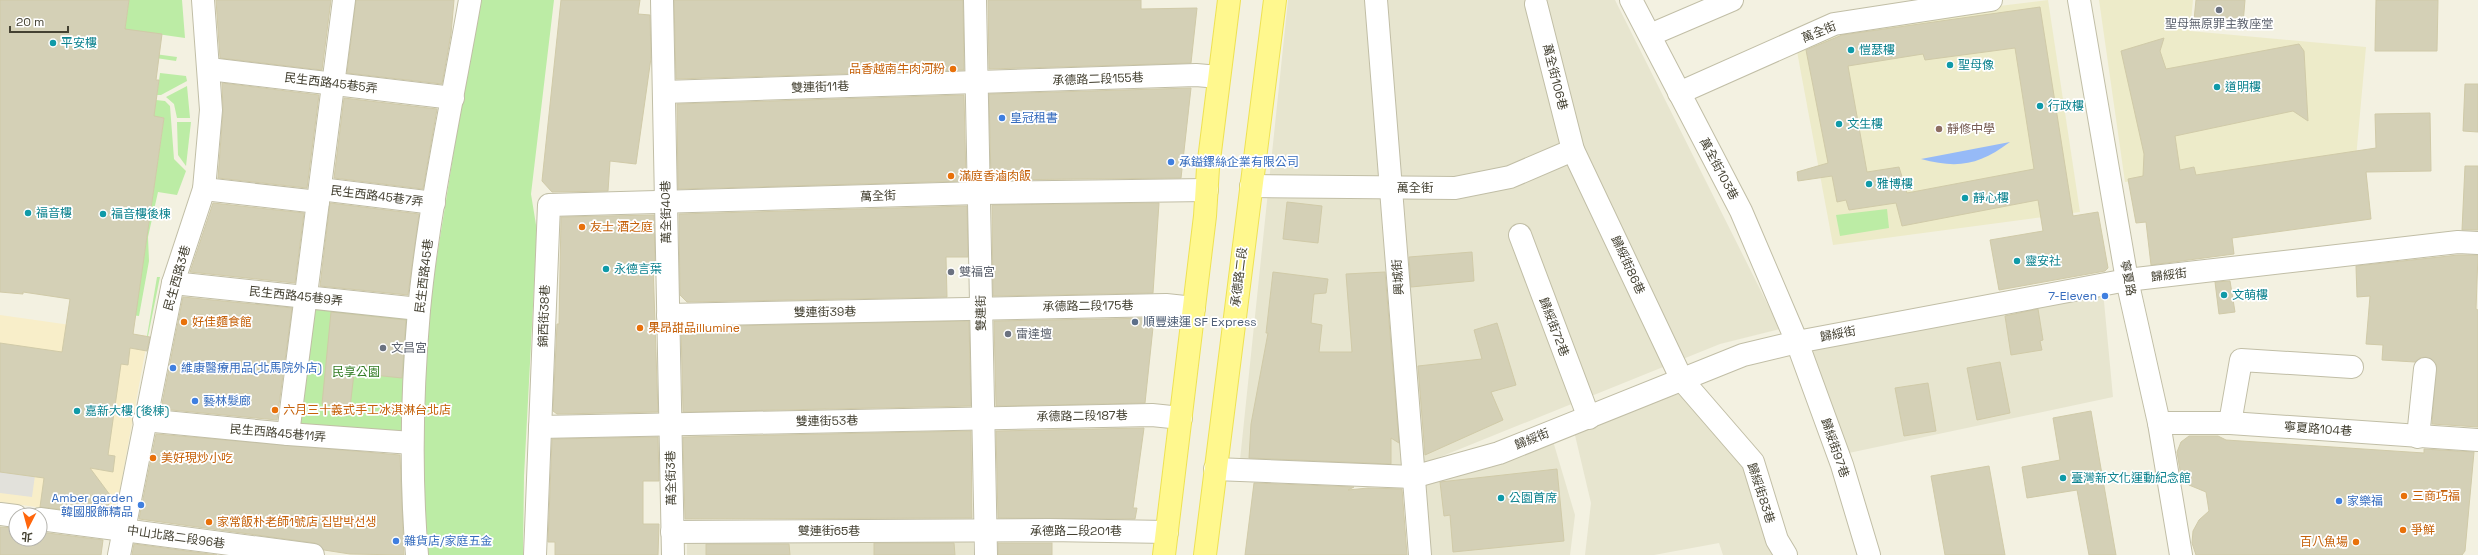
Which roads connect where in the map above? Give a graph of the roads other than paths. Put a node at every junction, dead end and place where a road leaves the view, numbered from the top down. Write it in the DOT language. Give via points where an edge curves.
graph roads {
  1 [pos="203,0"];
  2 [pos="344,0"];
  3 [pos="470,0"];
  4 [pos="662,0"];
  5 [pos="975,0"];
  6 [pos="1229,0"];
  7 [pos="1274,0"];
  8 [pos="1376,0"];
  9 [pos="1631,0"];
  10 [pos="1732,0"];
  11 [pos="1991,0"];
  12 [pos="2079,0"];
  13 [pos="1536,4"];
  14 [pos="1650,35"];
  15 [pos="209,69"];
  16 [pos="1219,77"];
  17 [pos="977,83"];
  18 [pos="334,84"];
  19 [pos="664,92"];
  20 [pos="1679,93"];
  21 [pos="453,98"];
  22 [pos="1573,150"];
  23 [pos="1251,186"];
  24 [pos="1391,188"];
  25 [pos="204,189"];
  26 [pos="1207,190"];
  27 [pos="979,193"];
  28 [pos="319,196"];
  29 [pos="666,201"];
  30 [pos="434,203"];
  31 [pos="549,205"];
  32 [pos="1520,235"];
  33 [pos="2478,243"];
  34 [pos="2127,280"];
  35 [pos="173,283"];
  36 [pos="305,297"];
  37 [pos="981,308"];
  38 [pos="1194,308"];
  39 [pos="419,310"];
  40 [pos="668,315"];
  41 [pos="1797,342"];
  42 [pos="2352,367"];
  43 [pos="2425,368"];
  44 [pos="1682,380"];
  45 [pos="983,417"];
  46 [pos="1181,418"];
  47 [pos="1589,418"];
  48 [pos="144,420"];
  49 [pos="2159,423"];
  50 [pos="2230,423"];
  51 [pos="670,424"];
  52 [pos="540,428"];
  53 [pos="288,434"];
  54 [pos="2418,436"];
  55 [pos="2478,440"];
  56 [pos="412,443"];
  57 [pos="1215,469"];
  58 [pos="1414,477"];
  59 [pos="48,520"];
  60 [pos="123,530"];
  61 [pos="986,531"];
  62 [pos="672,532"];
  63 [pos="1167,532"];
  64 [pos="119,555"];
  65 [pos="312,555"];
  66 [pos="417,555"];
  67 [pos="535,555"];
  68 [pos="673,555"];
  69 [pos="986,555"];
  70 [pos="1164,555"];
  71 [pos="1205,555"];
  72 [pos="1420,555"];
  73 [pos="1786,555"];
  74 [pos="1869,555"];
  75 [pos="2181,555"];
  1 -- 15 [label="street, 民生西路3巷"];
  2 -- 18 [label="street"];
  3 -- 21 [label="street, 民生西路45巷"];
  4 -- 19 [label="street, 萬全街40巷"];
  5 -- 17 [label="street, 雙連街"];
  6 -- 16 [label="main road"];
  7 -- 23 [label="main road, 承德路二段"];
  8 -- 24 [label="street, 興城街"];
  9 -- 14 [label="street, 萬全街103巷"];
  10 -- 14 [label="street"];
  11 -- 20 [label="street, 萬全街" via="1834,24"];
  12 -- 34 [label="street, 寧夏路"];
  13 -- 22 [label="street, 萬全街106巷"];
  14 -- 20 [label="street, 萬全街103巷"];
  15 -- 18 [label="street, 民生西路45巷5弄"];
  15 -- 25 [label="street, 民生西路3巷" via="211,110"];
  16 -- 17 [label="street, 承德路二段155巷" via="1196,75"];
  16 -- 26 [label="main road"];
  17 -- 19 [label="street, 雙連街11巷"];
  17 -- 27 [label="street, 雙連街"];
  18 -- 21 [label="street, 民生西路45巷5弄"];
  18 -- 28 [label="street"];
  19 -- 29 [label="street, 萬全街40巷"];
  20 -- 41 [label="street, 萬全街103巷" via="1741,211"];
  21 -- 30 [label="street, 民生西路45巷"];
  22 -- 24 [label="street, 萬全街" via="1510,177 1455,188"];
  22 -- 44 [label="street, 歸綏街86巷"];
  23 -- 24 [label="street, 萬全街"];
  23 -- 57 [label="main road, 承德路二段"];
  24 -- 58 [label="street, 興城街"];
  25 -- 28 [label="street, 民生西路45巷7弄"];
  25 -- 35 [label="street, 民生西路3巷"];
  26 -- 27 [label="street, 萬全街"];
  26 -- 38 [label="main road"];
  27 -- 29 [label="street, 萬全街"];
  27 -- 37 [label="street, 雙連街"];
  28 -- 30 [label="street, 民生西路45巷7弄"];
  28 -- 36 [label="street"];
  29 -- 31 [label="street, 萬全街"];
  29 -- 40 [label="street, 萬全街40巷"];
  30 -- 39 [label="street, 民生西路45巷"];
  31 -- 52 [label="street, 錦西街38巷"];
  32 -- 47 [label="street, 歸綏街72巷"];
  33 -- 34 [label="street, 歸綏街" via="2458,242"];
  34 -- 41 [label="street, 歸綏街"];
  34 -- 49 [label="street, 寧夏路"];
  35 -- 36 [label="street, 民生西路45巷9弄"];
  35 -- 48 [label="street, 民生西路3巷"];
  36 -- 39 [label="street, 民生西路45巷9弄"];
  36 -- 53 [label="street"];
  37 -- 38 [label="street, 承德路二段175巷" via="1166,305"];
  37 -- 40 [label="street, 雙連街39巷"];
  37 -- 45 [label="street, 雙連街"];
  38 -- 46 [label="main road"];
  39 -- 56 [label="street, 民生西路45巷"];
  40 -- 51 [label="street, 萬全街40巷"];
  41 -- 44 [label="street, 歸綏街" via="1743,356"];
  41 -- 74 [label="street, 歸綏街97巷" via="1842,466"];
  42 -- 50 [label="street" via="2241,360"];
  43 -- 54 [label="street"];
  44 -- 47 [label="street, 歸綏街"];
  44 -- 73 [label="street, 歸綏街83巷" via="1753,462 1777,540"];
  45 -- 46 [label="street, 承德路二段187巷" via="1152,415"];
  45 -- 51 [label="street, 雙連街53巷"];
  45 -- 61 [label="street, 雙連街"];
  46 -- 63 [label="main road"];
  47 -- 58 [label="street, 歸綏街" via="1499,453"];
  48 -- 53 [label="street, 民生西路45巷11弄"];
  48 -- 60 [label="street, 民生西路3巷"];
  49 -- 50 [label="street, 寧夏路104巷"];
  49 -- 75 [label="street, 寧夏路"];
  50 -- 54 [label="street, 寧夏路104巷"];
  51 -- 52 [label="street"];
  51 -- 62 [label="street, 萬全街3巷"];
  52 -- 67 [label="street, 錦西街38巷"];
  53 -- 56 [label="street, 民生西路45巷11弄"];
  54 -- 55 [label="street, 寧夏路104巷"];
  56 -- 66 [label="street, 民生西路45巷"];
  57 -- 58 [label="street, 歸綏街"];
  57 -- 71 [label="main road, 承德路二段"];
  58 -- 72 [label="street, 興城街"];
  59 -- 60 [label="street, 中山北路二段96巷"];
  60 -- 64 [label="street, 民生西路3巷"];
  60 -- 65 [label="street, 中山北路二段96巷"];
  61 -- 62 [label="street, 雙連街65巷"];
  61 -- 63 [label="street, 承德路二段201巷"];
  61 -- 69 [label="street, 雙連街"];
  62 -- 68 [label="street, 萬全街3巷"];
  63 -- 70 [label="main road"];
}
